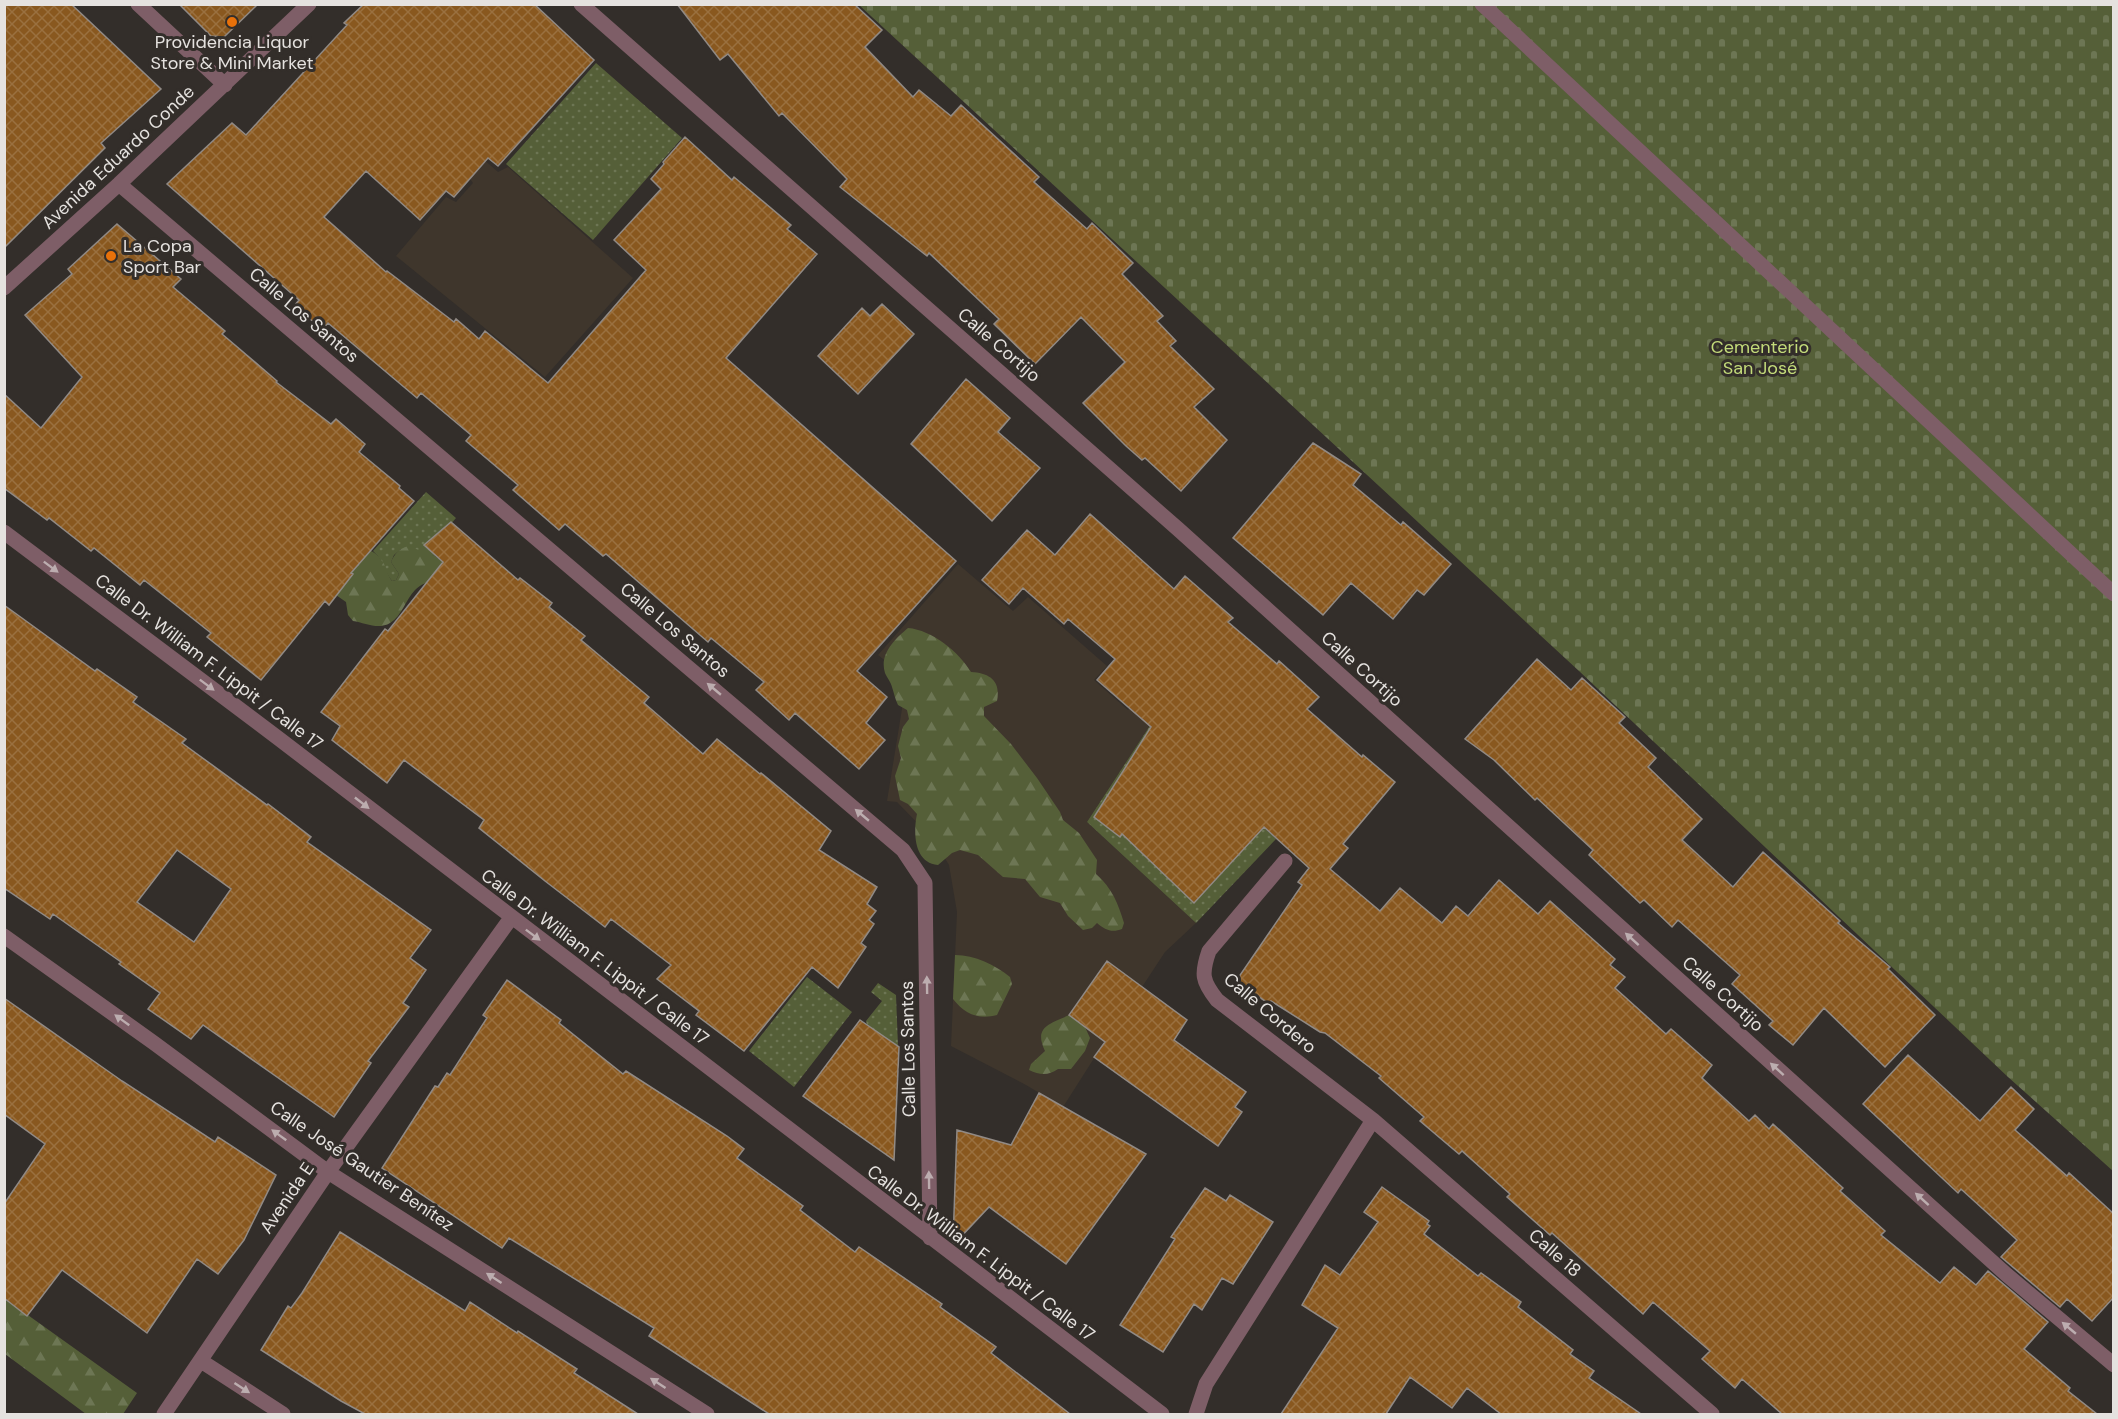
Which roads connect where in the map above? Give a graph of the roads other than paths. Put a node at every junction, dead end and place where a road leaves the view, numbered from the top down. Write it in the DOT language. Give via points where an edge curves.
graph roads {
  1 [pos="138,4"];
  2 [pos="309,4"];
  3 [pos="581,4"];
  4 [pos="1482,4"];
  5 [pos="225,85"];
  6 [pos="119,184"];
  7 [pos="4,288"];
  8 [pos="4,532"];
  9 [pos="2114,594"];
  10 [pos="1285,861"];
  11 [pos="511,918"];
  12 [pos="4,936"];
  13 [pos="1373,1120"];
  14 [pos="328,1172"];
  15 [pos="930,1238"];
  16 [pos="201,1361"];
  17 [pos="2114,1365"];
  18 [pos="164,1414"];
  19 [pos="283,1414"];
  20 [pos="707,1414"];
  21 [pos="1162,1414"];
  22 [pos="1196,1414"];
  23 [pos="1712,1414"];
  1 -- 5 [label="street"];
  2 -- 5 [label="street, Avenida Eduardo Conde"];
  17 -- 3 [label="street, Calle Cortijo, one-way" via="2007,1275 1046,412"];
  4 -- 9 [label="street"];
  5 -- 6 [label="street, Avenida Eduardo Conde"];
  6 -- 7 [label="street, Avenida Eduardo Conde"];
  15 -- 6 [label="street, Calle Los Santos, one-way" via="925,883 903,850"];
  8 -- 11 [label="street, Calle Dr. William F. Lippit / Calle 17, one-way"];
  10 -- 13 [label="street, Calle Cordero" via="1209,951 1203,968 1206,985 1217,1000"];
  11 -- 14 [label="street, Avenida E"];
  11 -- 15 [label="street, Calle Dr. William F. Lippit / Calle 17, one-way"];
  14 -- 12 [label="street, Calle José Gautier Benítez, one-way"];
  13 -- 22 [label="street" via="1206,1384"];
  13 -- 23 [label="street, Calle 18"];
  14 -- 16 [label="street, Avenida E"];
  20 -- 14 [label="street, Calle José Gautier Benítez, one-way"];
  15 -- 21 [label="street, Calle Dr. William F. Lippit / Calle 17"];
  16 -- 18 [label="street, Avenida E"];
  16 -- 19 [label="street, one-way"];
}
